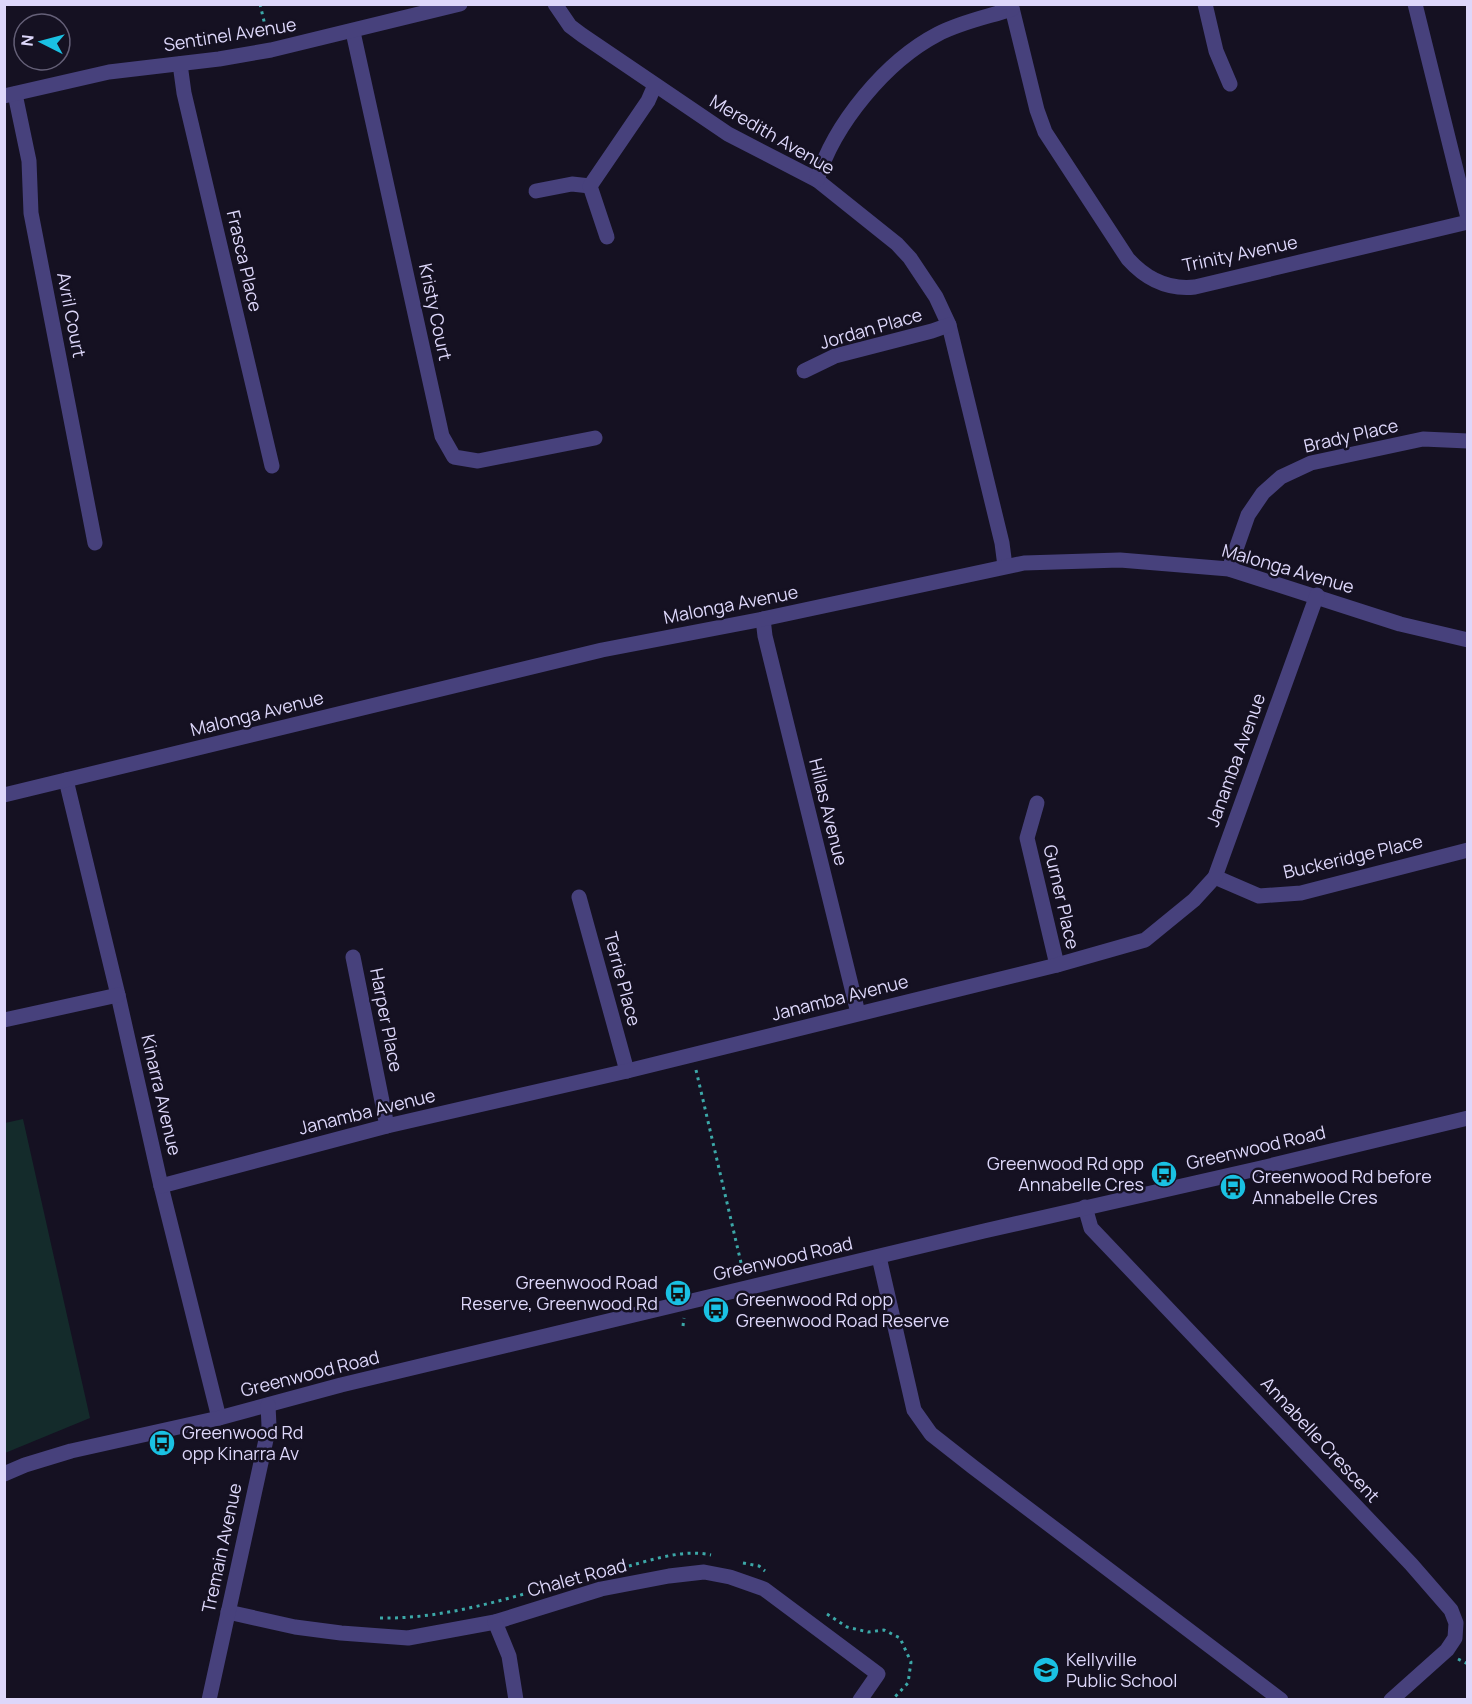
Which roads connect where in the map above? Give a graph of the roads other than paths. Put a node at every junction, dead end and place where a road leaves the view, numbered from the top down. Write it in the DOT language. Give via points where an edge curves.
graph roads {
  1 [pos="460,4"];
  2 [pos="555,4"];
  3 [pos="1204,4"];
  4 [pos="1414,4"];
  5 [pos="1012,7"];
  6 [pos="353,32"];
  7 [pos="180,64"];
  8 [pos="1230,84"];
  9 [pos="655,85"];
  10 [pos="10,95"];
  11 [pos="817,180"];
  12 [pos="590,186"];
  13 [pos="536,191"];
  14 [pos="1467,220"];
  15 [pos="607,237"];
  16 [pos="949,325"];
  17 [pos="804,371"];
  18 [pos="595,438"];
  19 [pos="1467,441"];
  20 [pos="272,466"];
  21 [pos="95,543"];
  22 [pos="1005,566"];
  23 [pos="1229,569"];
  24 [pos="1317,596"];
  25 [pos="763,619"];
  26 [pos="1467,640"];
  27 [pos="66,780"];
  28 [pos="4,795"];
  29 [pos="1037,803"];
  30 [pos="1467,850"];
  31 [pos="1215,877"];
  32 [pos="579,897"];
  33 [pos="353,957"];
  34 [pos="1057,965"];
  35 [pos="118,995"];
  36 [pos="858,1013"];
  37 [pos="4,1020"];
  38 [pos="627,1071"];
  39 [pos="1467,1118"];
  40 [pos="387,1126"];
  41 [pos="161,1186"];
  42 [pos="1085,1207"];
  43 [pos="879,1257"];
  44 [pos="268,1405"];
  45 [pos="219,1418"];
  46 [pos="4,1474"];
  47 [pos="228,1612"];
  48 [pos="495,1622"];
  49 [pos="209,1700"];
  50 [pos="516,1700"];
  51 [pos="860,1700"];
  52 [pos="1281,1700"];
  53 [pos="1391,1700"];
  1 -- 6 [label="street, Sentinel Avenue"];
  2 -- 9 [label="street, Meredith Avenue" via="570,26"];
  3 -- 8 [label="street" via="1215,51"];
  4 -- 14 [label="street"];
  5 -- 11 [label="street" via="960,24 917,46 896,62 844,125 822,162"];
  5 -- 14 [label="street, Trinity Avenue" via="1045,132 1128,259 1152,279 1174,287 1196,287"];
  6 -- 7 [label="street, Sentinel Avenue"];
  6 -- 18 [label="street, Kristy Court" via="442,436 454,457 478,461"];
  7 -- 10 [label="street, Sentinel Avenue" via="109,72"];
  7 -- 20 [label="street, Frasca Place"];
  9 -- 11 [label="street, Meredith Avenue" via="728,134"];
  9 -- 12 [label="street"];
  10 -- 21 [label="street, Avril Court" via="29,161 31,213"];
  11 -- 16 [label="street, Meredith Avenue" via="897,244 936,297"];
  12 -- 13 [label="street" via="572,184"];
  12 -- 15 [label="street"];
  16 -- 17 [label="street, Jordan Place" via="836,356"];
  16 -- 22 [label="street, Meredith Avenue"];
  19 -- 23 [label="street, Brady Place" via="1423,439 1311,463 1281,477 1263,493 1248,515"];
  22 -- 23 [label="street, Malonga Avenue" via="1120,560"];
  22 -- 25 [label="street, Malonga Avenue"];
  23 -- 24 [label="street, Malonga Avenue"];
  24 -- 26 [label="street, Malonga Avenue" via="1400,624"];
  24 -- 31 [label="street, Janamba Avenue"];
  25 -- 27 [label="street, Malonga Avenue" via="591,653"];
  25 -- 36 [label="street, Hillas Avenue"];
  27 -- 28 [label="street, Malonga Avenue"];
  27 -- 35 [label="street, Kinarra Avenue"];
  29 -- 34 [label="street, Gurner Place" via="1027,838"];
  30 -- 31 [label="street, Buckeridge Place" via="1301,893 1259,896"];
  31 -- 34 [label="street, Janamba Avenue" via="1194,900 1145,940"];
  32 -- 38 [label="street, Terrie Place"];
  33 -- 40 [label="street, Harper Place"];
  34 -- 36 [label="street, Janamba Avenue"];
  35 -- 37 [label="street"];
  35 -- 41 [label="street, Kinarra Avenue"];
  36 -- 38 [label="street, Janamba Avenue"];
  38 -- 40 [label="street, Janamba Avenue"];
  39 -- 42 [label="street, Greenwood Road"];
  40 -- 41 [label="street, Janamba Avenue"];
  41 -- 45 [label="street, Kinarra Avenue"];
  42 -- 43 [label="street, Greenwood Road"];
  42 -- 53 [label="street, Annabelle Crescent" via="1091,1228 1451,1610 1456,1623 1455,1638 1447,1650"];
  43 -- 44 [label="street, Greenwood Road"];
  43 -- 52 [label="street" via="914,1410 925,1427"];
  44 -- 45 [label="street, Greenwood Road"];
  44 -- 47 [label="street, Tremain Avenue" via="269,1426"];
  45 -- 46 [label="street, Greenwood Road" via="72,1451"];
  47 -- 48 [label="street, Chalet Road" via="318,1630 408,1638"];
  47 -- 49 [label="street, Tremain Avenue"];
  48 -- 50 [label="street" via="510,1656"];
  48 -- 51 [label="street, Chalet Road" via="612,1587 669,1576 704,1572 730,1577 764,1589 878,1674"];
}
